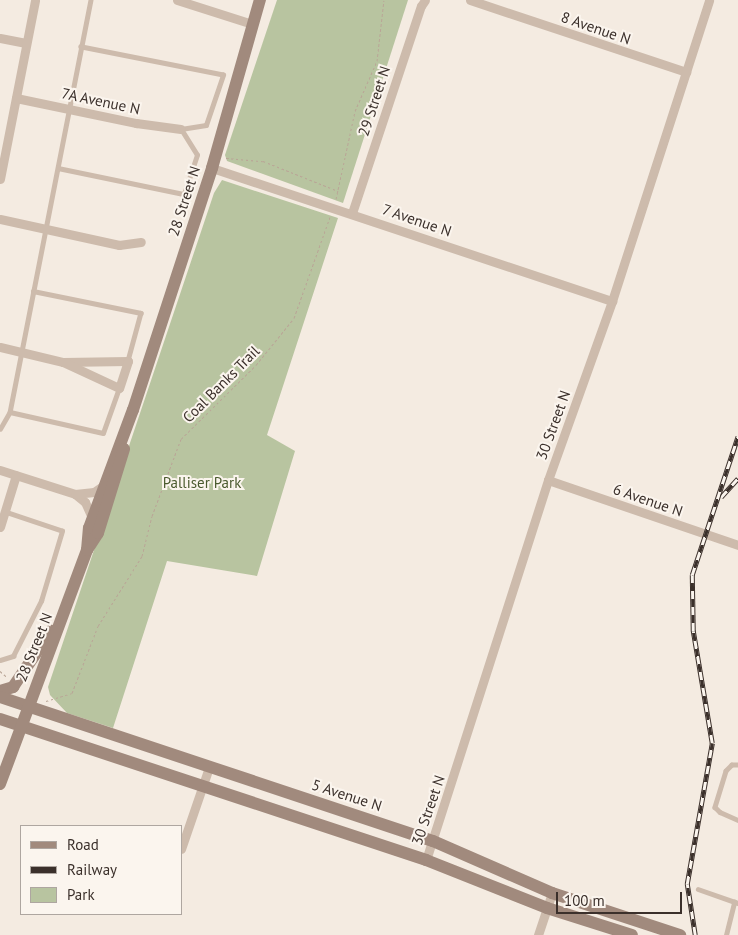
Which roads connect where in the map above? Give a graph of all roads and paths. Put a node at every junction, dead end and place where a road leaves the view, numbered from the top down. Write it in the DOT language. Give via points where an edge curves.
graph roads {
  1 [pos="35,0"];
  2 [pos="91,0"];
  3 [pos="177,0"];
  4 [pos="260,0"];
  5 [pos="426,0"];
  6 [pos="470,0"];
  7 [pos="709,0"];
  8 [pos="384,1"];
  9 [pos="252,24"];
  10 [pos="0,38"];
  11 [pos="25,43"];
  12 [pos="81,47"];
  13 [pos="686,72"];
  14 [pos="16,98"];
  15 [pos="69,109"];
  16 [pos="181,129"];
  17 [pos="3,150"];
  18 [pos="216,155"];
  19 [pos="58,168"];
  20 [pos="212,168"];
  21 [pos="0,179"];
  22 [pos="338,191"];
  23 [pos="332,208"];
  24 [pos="352,213"];
  25 [pos="0,218"];
  26 [pos="46,230"];
  27 [pos="141,242"];
  28 [pos="33,291"];
  29 [pos="612,301"];
  30 [pos="0,347"];
  31 [pos="20,352"];
  32 [pos="128,360"];
  33 [pos="64,362"];
  34 [pos="119,388"];
  35 [pos="133,410"];
  36 [pos="10,412"];
  37 [pos="0,429"];
  38 [pos="0,470"];
  39 [pos="16,475"];
  40 [pos="548,480"];
  41 [pos="104,485"];
  42 [pos="75,494"];
  43 [pos="5,512"];
  44 [pos="92,518"];
  45 [pos="0,527"];
  46 [pos="738,546"];
  47 [pos="87,550"];
  48 [pos="68,606"];
  49 [pos="0,660"];
  50 [pos="0,671"];
  51 [pos="13,687"];
  52 [pos="0,691"];
  53 [pos="0,697"];
  54 [pos="30,701"];
  55 [pos="0,719"];
  56 [pos="20,726"];
  57 [pos="738,765"];
  58 [pos="210,767"];
  59 [pos="0,784"];
  60 [pos="203,784"];
  61 [pos="738,820"];
  62 [pos="433,841"];
  63 [pos="182,846"];
  64 [pos="426,860"];
  65 [pos="698,889"];
  66 [pos="552,893"];
  67 [pos="736,902"];
  68 [pos="546,908"];
  69 [pos="538,935"];
  70 [pos="632,935"];
  71 [pos="680,935"];
  72 [pos="726,935"];
  1 -- 11 [label="street"];
  2 -- 12 [label="lane"];
  3 -- 9 [label="street"];
  4 -- 9 [label="main road, 28 Street N"];
  5 -- 24 [label="street, 29 Street N" via="420,6"];
  6 -- 13 [label="street, 8 Avenue N"];
  7 -- 13 [label="street, 30 Street N"];
  8 -- 22 [label="path, Coal Banks Trail" via="377,61 355,111"];
  9 -- 18 [label="main road, 28 Street N"];
  10 -- 11 [label="street"];
  11 -- 14 [label="street"];
  12 -- 15 [label="lane"];
  12 -- 16 [label="lane" via="223,75 206,125"];
  13 -- 29 [label="street, 30 Street N"];
  14 -- 15 [label="street, 7A Avenue N"];
  14 -- 17 [label="street"];
  15 -- 16 [label="street, 7A Avenue N" via="136,124"];
  15 -- 19 [label="lane"];
  16 -- 19 [label="lane" via="197,155 184,194"];
  17 -- 21 [label="street"];
  18 -- 20 [label="main road, 28 Street N"];
  18 -- 22 [label="path" via="263,161"];
  19 -- 26 [label="lane"];
  20 -- 23 [label="street, 7 Avenue N"];
  20 -- 35 [label="main road, 28 Street N"];
  22 -- 23 [label="path, Coal Banks Trail"];
  23 -- 24 [label="street, 7 Avenue N"];
  23 -- 54 [label="path, Coal Banks Trail" via="294,318 282,337 176,447 152,516 144,551 98,626 72,693 48,701"];
  24 -- 29 [label="street, 7 Avenue N"];
  25 -- 26 [label="street"];
  26 -- 27 [label="street" via="118,245"];
  26 -- 28 [label="lane"];
  28 -- 31 [label="lane"];
  28 -- 32 [label="lane" via="141,313"];
  29 -- 40 [label="street, 30 Street N"];
  30 -- 31 [label="street"];
  31 -- 33 [label="street"];
  31 -- 36 [label="lane"];
  32 -- 33 [label="street"];
  32 -- 34 [label="street"];
  33 -- 34 [label="street"];
  34 -- 36 [label="lane" via="103,433"];
  35 -- 41 [label="main road, 28 Street N"];
  35 -- 47 [label="main road, 28 Street N" via="118,472 98,533"];
  36 -- 37 [label="lane"];
  38 -- 39 [label="street"];
  39 -- 42 [label="street"];
  39 -- 43 [label="street"];
  40 -- 46 [label="street, 6 Avenue N"];
  40 -- 62 [label="street, 30 Street N"];
  41 -- 42 [label="street" via="94,492"];
  41 -- 44 [label="main road, 28 Street N"];
  42 -- 44 [label="street" via="85,502"];
  43 -- 45 [label="street"];
  43 -- 49 [label="lane" via="62,531 41,601 13,656"];
  44 -- 47 [label="main road, 28 Street N"];
  47 -- 48 [label="main road, 28 Street N"];
  48 -- 51 [label="main road"];
  48 -- 54 [label="main road, 28 Street N"];
  50 -- 51 [label="path" via="6,674"];
  51 -- 52 [label="main road"];
  53 -- 54 [label="main road, 5 Avenue N"];
  54 -- 56 [label="main road, 28 Street N"];
  54 -- 58 [label="main road, 5 Avenue N"];
  55 -- 56 [label="main road"];
  56 -- 59 [label="main road, 28 Street N"];
  56 -- 60 [label="main road"];
  57 -- 61 [label="lane" via="732,765 726,771 715,807"];
  58 -- 60 [label="street"];
  58 -- 62 [label="main road, 5 Avenue N"];
  60 -- 63 [label="street"];
  60 -- 64 [label="main road"];
  62 -- 64 [label="street, 30 Street N"];
  62 -- 66 [label="main road, 5 Avenue N"];
  64 -- 68 [label="main road"];
  65 -- 67 [label="lane"];
  66 -- 68 [label="street"];
  66 -- 71 [label="main road, 5 Avenue N"];
  67 -- 72 [label="lane"];
  68 -- 69 [label="street"];
  68 -- 70 [label="main road"];
}
